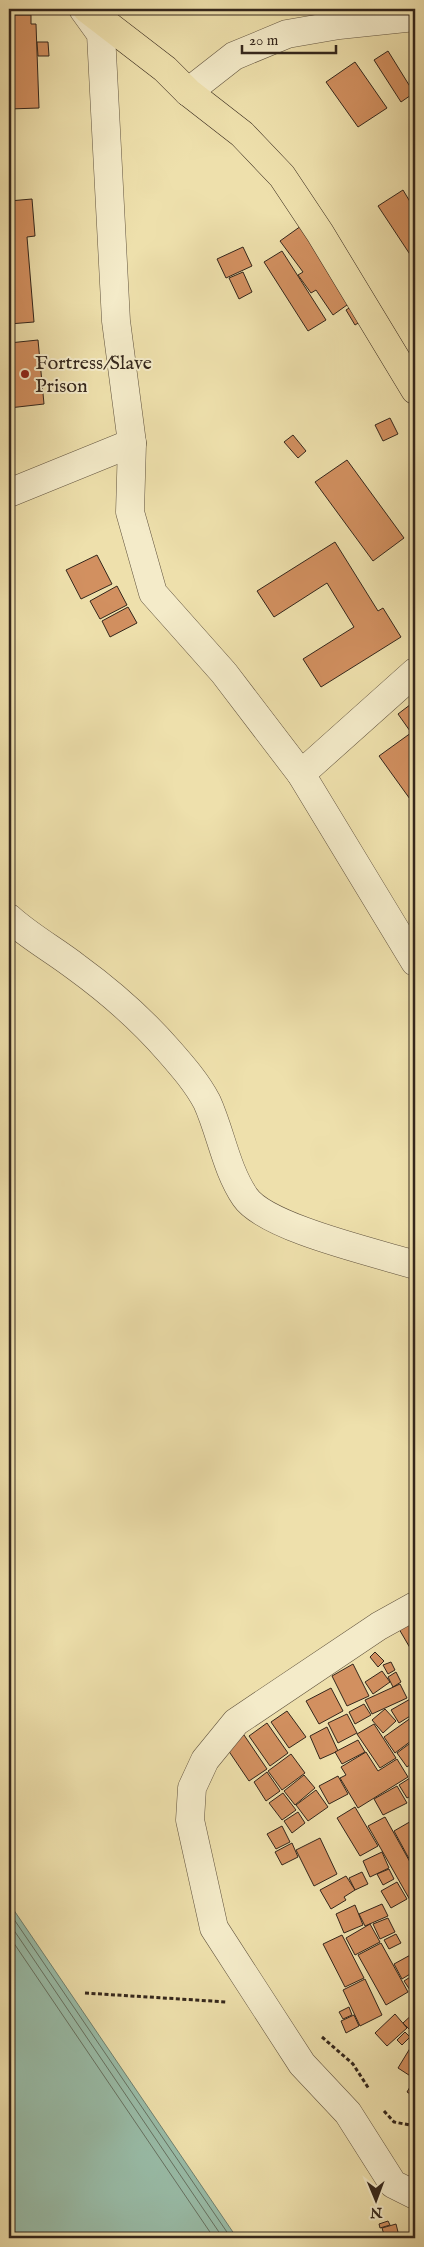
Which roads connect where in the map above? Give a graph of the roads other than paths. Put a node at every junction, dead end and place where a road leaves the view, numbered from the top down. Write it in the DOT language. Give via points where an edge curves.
graph roads {
  1 [pos="82,9"];
  2 [pos="87,9"];
  3 [pos="415,17"];
  4 [pos="380,22"];
  5 [pos="415,38"];
  6 [pos="188,92"];
  7 [pos="414,388"];
  8 [pos="132,443"];
  9 [pos="9,493"];
  10 [pos="415,672"];
  11 [pos="301,774"];
  12 [pos="9,918"];
  13 [pos="415,962"];
  14 [pos="415,1265"];
  15 [pos="415,1606"];
  16 [pos="415,2195"];
  1 -- 8 [label="street" via="101,34 116,322"];
  2 -- 6 [label="main road" via="165,69"];
  3 -- 4 [label="street"];
  4 -- 5 [label="street"];
  4 -- 6 [label="street" via="287,34 234,56"];
  6 -- 7 [label="main road" via="242,134 282,176"];
  8 -- 9 [label="street"];
  8 -- 11 [label="street" via="130,512 153,593 224,673"];
  10 -- 11 [label="street"];
  11 -- 13 [label="street"];
  12 -- 14 [label="street" via="127,1008 194,1080 206,1102 234,1179 246,1199 289,1226"];
  15 -- 16 [label="street" via="379,1626 236,1722 204,1760 192,1788 190,1820 214,1928 302,2064 348,2113 393,2184"];
}
